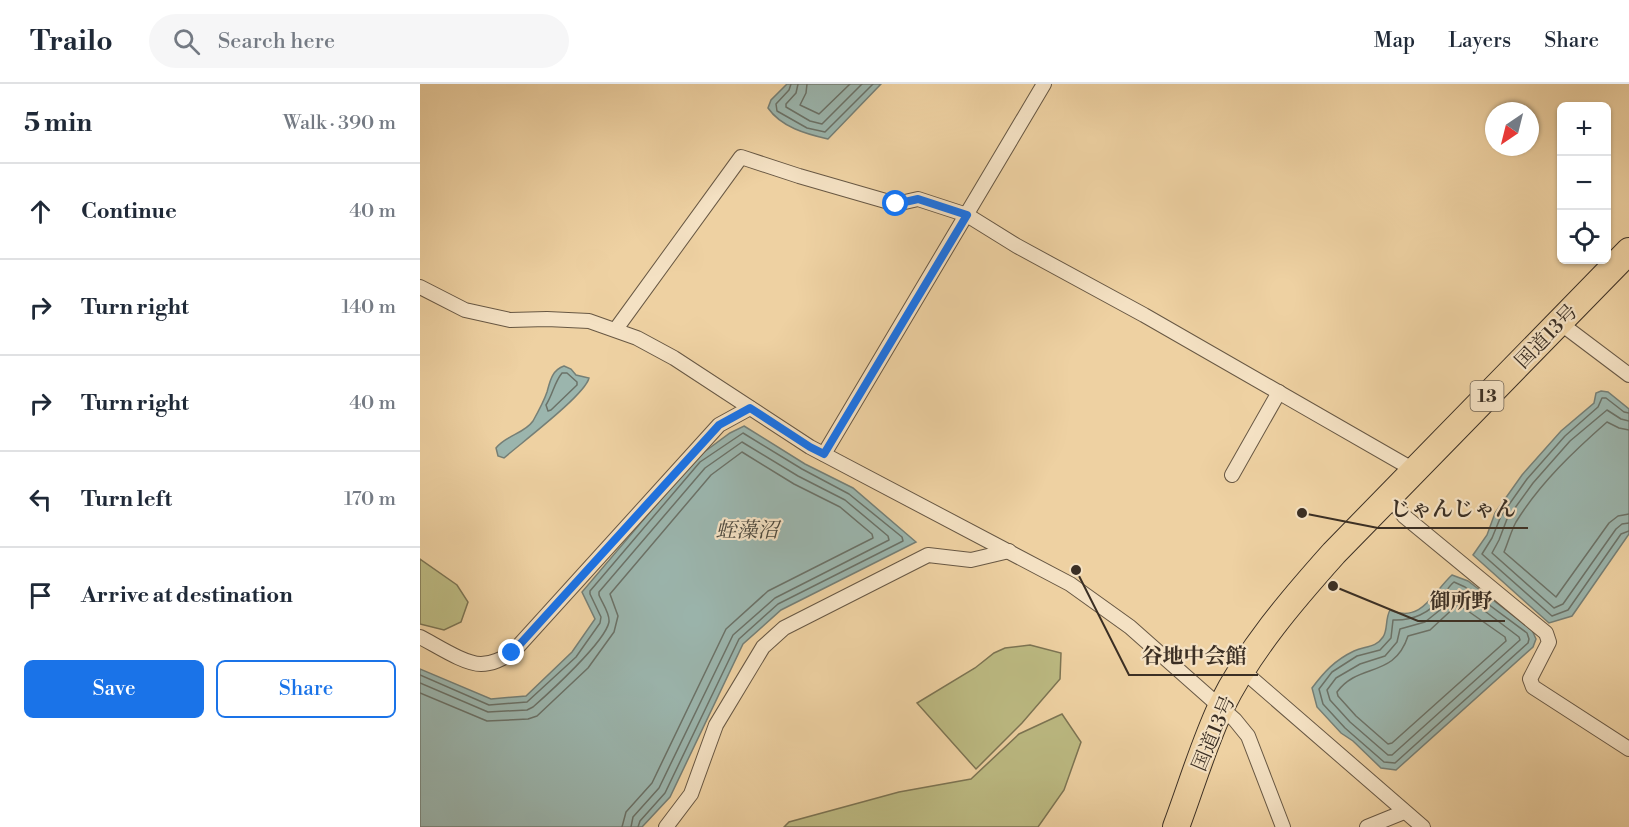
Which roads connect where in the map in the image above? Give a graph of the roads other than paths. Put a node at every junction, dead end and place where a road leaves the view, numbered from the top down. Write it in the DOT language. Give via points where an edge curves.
graph roads {
  1 [pos="1044,84"];
  2 [pos="967,215"];
  3 [pos="1629,251"];
  4 [pos="420,286"];
  5 [pos="1560,323"];
  6 [pos="616,329"];
  7 [pos="1629,375"];
  8 [pos="1279,392"];
  9 [pos="750,408"];
  10 [pos="824,454"];
  11 [pos="1414,470"];
  12 [pos="1232,475"];
  13 [pos="1390,497"];
  14 [pos="1009,551"];
  15 [pos="420,637"];
  16 [pos="1242,670"];
  17 [pos="1222,706"];
  18 [pos="1629,749"];
  19 [pos="1404,812"];
  20 [pos="666,827"];
  21 [pos="1176,827"];
  22 [pos="1283,827"];
  23 [pos="1367,827"];
  24 [pos="1423,827"];
  1 -- 2 [label="street"];
  2 -- 6 [label="street" via="918,199 896,204 741,156"];
  2 -- 8 [label="street"];
  2 -- 10 [label="street"];
  3 -- 5 [label="highway, 国道13号 / 13"];
  4 -- 6 [label="street" via="465,310 510,320 589,321"];
  5 -- 7 [label="street"];
  5 -- 11 [label="highway, 国道13号 / 13"];
  6 -- 9 [label="street" via="674,358"];
  8 -- 11 [label="street"];
  8 -- 12 [label="street"];
  9 -- 10 [label="street"];
  9 -- 15 [label="street" via="719,425 512,653 481,664"];
  10 -- 14 [label="street"];
  11 -- 13 [label="highway, 国道13号 / 13"];
  13 -- 16 [label="highway, 国道13号 / 13" via="1295,596"];
  13 -- 18 [label="street" via="1404,516 1546,633 1549,642 1530,679 1533,687"];
  14 -- 17 [label="street" via="1070,584 1122,621"];
  14 -- 20 [label="street" via="970,560 928,555 784,628 763,647 717,725 691,794"];
  16 -- 17 [label="highway, 国道13号 / 13"];
  16 -- 19 [label="street"];
  17 -- 21 [label="highway, 国道13号 / 13"];
  17 -- 22 [label="street" via="1248,736"];
  19 -- 23 [label="street"];
  19 -- 24 [label="street"];
}
